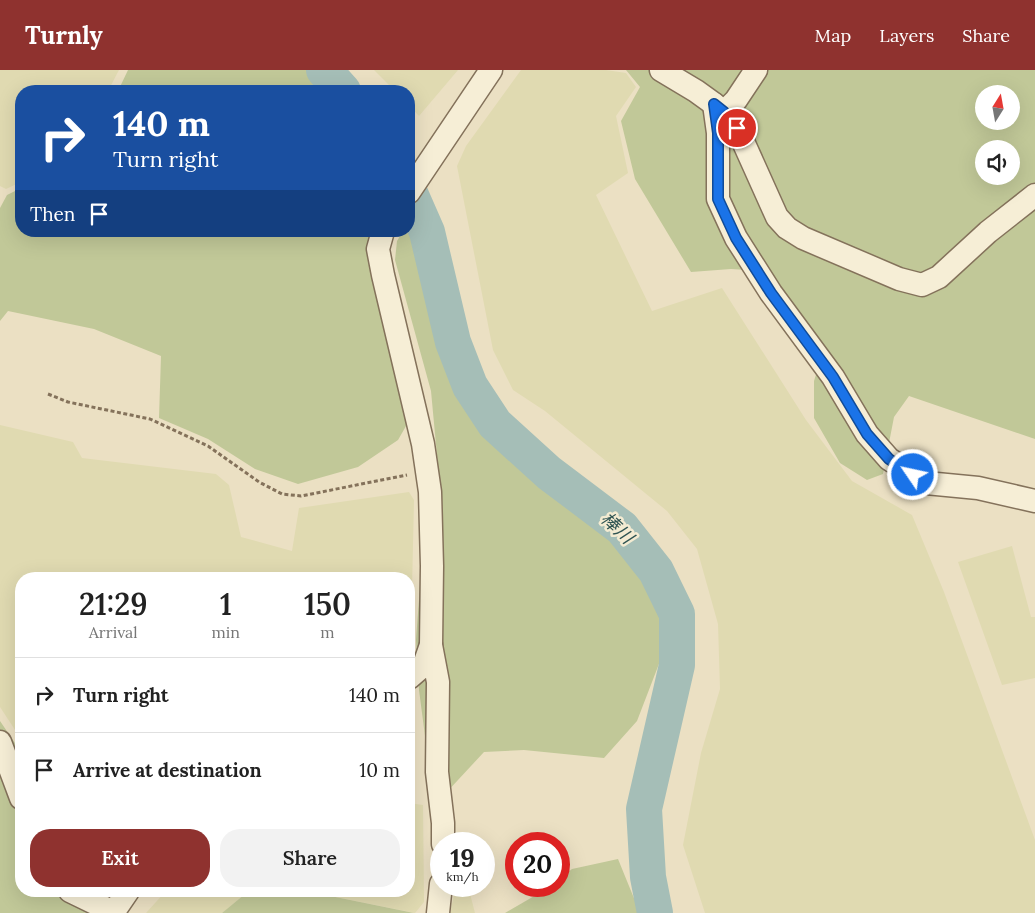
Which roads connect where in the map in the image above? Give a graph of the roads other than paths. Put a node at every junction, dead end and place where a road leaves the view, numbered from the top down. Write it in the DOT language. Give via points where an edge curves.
graph roads {
  1 [pos="491,70"];
  2 [pos="661,70"];
  3 [pos="756,70"];
  4 [pos="719,108"];
  5 [pos="415,183"];
  6 [pos="1035,194"];
  7 [pos="381,237"];
  8 [pos="1035,501"];
  9 [pos="431,645"];
  10 [pos="415,673"];
  11 [pos="0,742"];
  12 [pos="15,782"];
  13 [pos="443,832"];
  14 [pos="82,897"];
  15 [pos="124,897"];
  16 [pos="440,897"];
  17 [pos="113,912"];
  18 [pos="438,913"];
  1 -- 5 [label="street"];
  2 -- 4 [label="street"];
  3 -- 4 [label="street" via="736,100"];
  4 -- 6 [label="street" via="737,128 777,217 787,228 898,279 922,285 939,277"];
  4 -- 8 [label="street" via="718,199 736,238 771,293 833,377 867,434 889,459 926,483 978,488"];
  7 -- 9 [label="street" via="378,249 423,444 430,492"];
  9 -- 10 [label="street" via="424,665"];
  9 -- 13 [label="street" via="438,682 436,772"];
  11 -- 12 [label="street"];
  14 -- 17 [label="street"];
  15 -- 17 [label="street"];
  16 -- 18 [label="street"];
}
